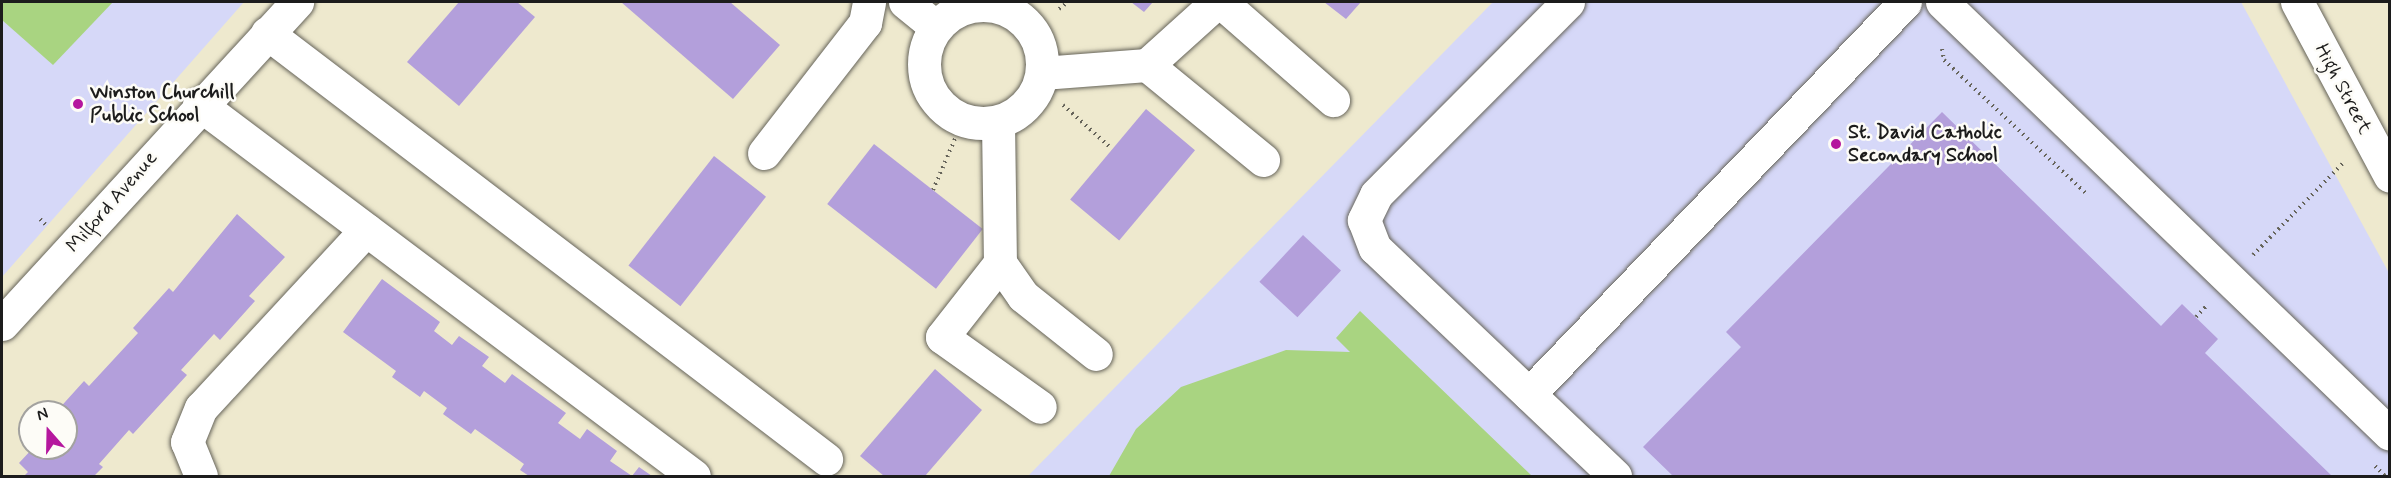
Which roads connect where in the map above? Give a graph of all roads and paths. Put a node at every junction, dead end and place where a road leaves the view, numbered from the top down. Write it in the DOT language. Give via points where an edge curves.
graph roads {
  1 [pos="297,2"];
  2 [pos="868,2"];
  3 [pos="905,2"];
  4 [pos="1068,2"];
  5 [pos="1219,2"];
  6 [pos="1568,2"];
  7 [pos="1905,2"];
  8 [pos="1942,2"];
  9 [pos="2297,2"];
  10 [pos="1059,9"];
  11 [pos="936,27"];
  12 [pos="267,33"];
  13 [pos="1147,65"];
  14 [pos="1042,73"];
  15 [pos="1332,100"];
  16 [pos="1060,103"];
  17 [pos="199,104"];
  18 [pos="998,122"];
  19 [pos="957,134"];
  20 [pos="2381,140"];
  21 [pos="1112,149"];
  22 [pos="764,153"];
  23 [pos="1263,160"];
  24 [pos="2336,167"];
  25 [pos="2390,176"];
  26 [pos="933,190"];
  27 [pos="366,230"];
  28 [pos="2273,234"];
  29 [pos="1000,262"];
  30 [pos="2,324"];
  31 [pos="1096,354"];
  32 [pos="1529,394"];
  33 [pos="1040,407"];
  34 [pos="2390,434"];
  35 [pos="826,459"];
  36 [pos="201,477"];
  37 [pos="694,477"];
  38 [pos="1615,477"];
  1 -- 12 [label="street, Milford Avenue"];
  2 -- 22 [label="street" via="865,23"];
  3 -- 11 [label="street"];
  4 -- 10 [label="path"];
  5 -- 13 [label="street"];
  5 -- 15 [label="street"];
  6 -- 32 [label="street" via="1376,195 1364,220 1375,248"];
  7 -- 32 [label="street"];
  8 -- 34 [label="street"];
  9 -- 20 [label="street, High Street"];
  11 -- 14 [label="street" via="966,7 987,5 1017,15 1041,52"];
  11 -- 18 [label="street" via="923,65 933,99 972,123"];
  12 -- 17 [label="street, Milford Avenue"];
  12 -- 35 [label="street"];
  13 -- 14 [label="street"];
  13 -- 23 [label="street"];
  14 -- 18 [label="street" via="1032,98"];
  16 -- 21 [label="path"];
  17 -- 27 [label="street"];
  17 -- 30 [label="street, Milford Avenue"];
  18 -- 29 [label="street"];
  19 -- 26 [label="path"];
  20 -- 25 [label="street, High Street"];
  24 -- 28 [label="path"];
  27 -- 36 [label="street" via="201,408 187,442 192,465"];
  27 -- 37 [label="street"];
  29 -- 31 [label="street" via="1023,296"];
  29 -- 33 [label="street" via="942,337"];
  32 -- 38 [label="street"];
}
